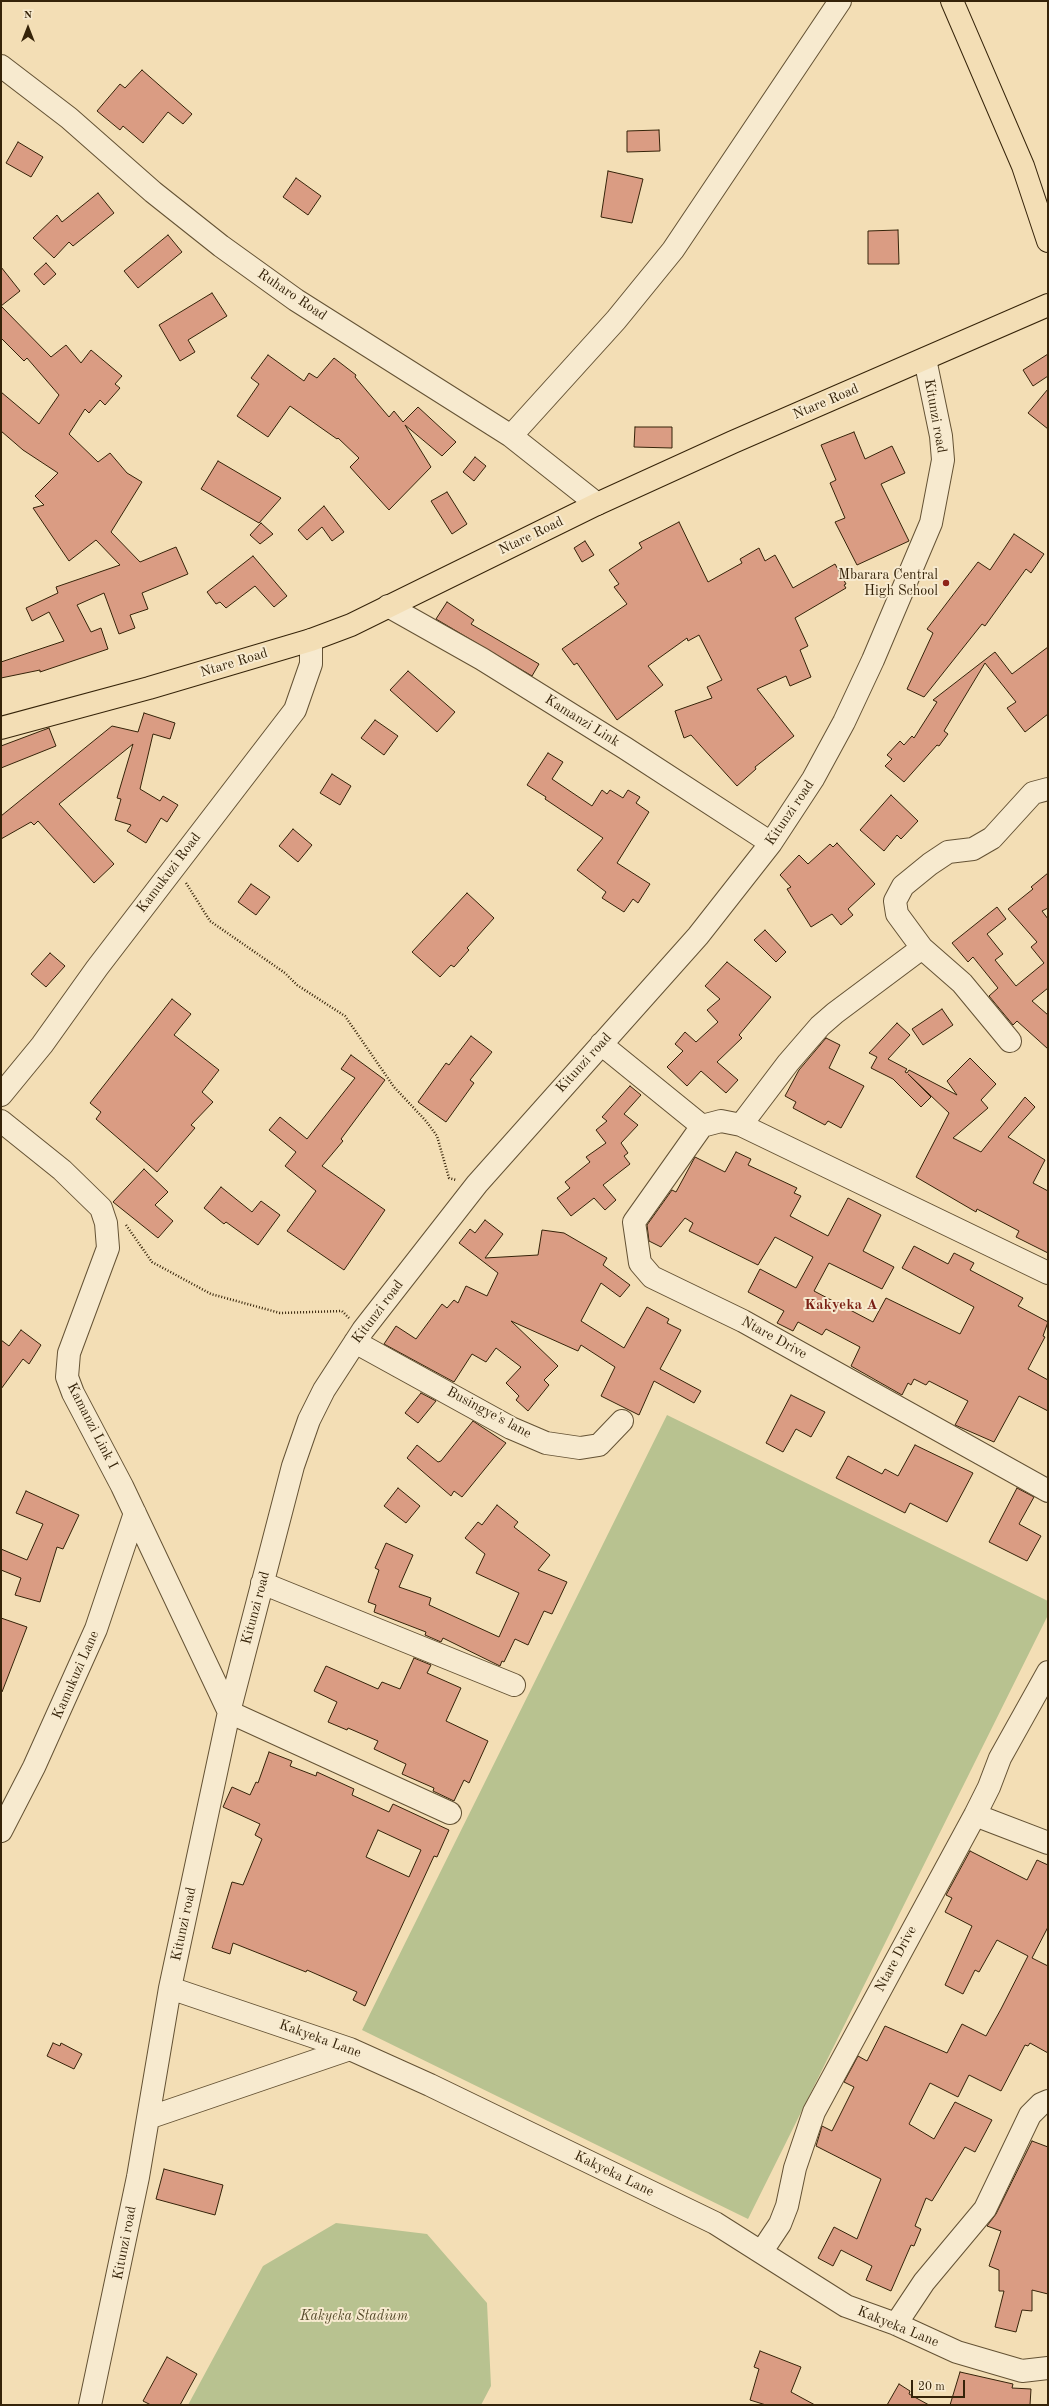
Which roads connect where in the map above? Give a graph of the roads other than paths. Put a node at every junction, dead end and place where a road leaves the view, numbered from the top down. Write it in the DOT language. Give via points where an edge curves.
graph roads {
  1 [pos="840,1"];
  2 [pos="952,1"];
  3 [pos="1,66"];
  4 [pos="1048,241"];
  5 [pos="1048,305"];
  6 [pos="925,359"];
  7 [pos="511,436"];
  8 [pos="597,504"];
  9 [pos="388,606"];
  10 [pos="311,640"];
  11 [pos="1,728"];
  12 [pos="1048,789"];
  13 [pos="771,844"];
  14 [pos="922,948"];
  15 [pos="1010,1041"];
  16 [pos="601,1044"];
  17 [pos="1,1095"];
  18 [pos="1,1122"];
  19 [pos="741,1125"];
  20 [pos="702,1126"];
  21 [pos="1048,1273"];
  22 [pos="359,1336"];
  23 [pos="622,1421"];
  24 [pos="1048,1491"];
  25 [pos="135,1513"];
  26 [pos="262,1583"];
  27 [pos="1048,1672"];
  28 [pos="514,1685"];
  29 [pos="229,1712"];
  30 [pos="450,1813"];
  31 [pos="975,1815"];
  32 [pos="1,1831"];
  33 [pos="1048,1843"];
  34 [pos="170,1988"];
  35 [pos="350,2049"];
  36 [pos="1048,2101"];
  37 [pos="148,2118"];
  38 [pos="762,2251"];
  39 [pos="896,2324"];
  40 [pos="1048,2368"];
  41 [pos="90,2405"];
  1 -- 7 [label="street" via="673,250 616,320"];
  2 -- 4 [label="main road" via="1022,166"];
  3 -- 7 [label="street, Ruharo Road" via="69,118 153,192 221,246 296,300"];
  5 -- 6 [label="main road, Ntare Road"];
  6 -- 8 [label="main road, Ntare Road"];
  6 -- 13 [label="street, Kitunzi road" via="941,436 943,460 931,523 844,722 813,780"];
  7 -- 8 [label="street, Ruharo Road"];
  8 -- 9 [label="main road, Ntare Road"];
  9 -- 10 [label="main road, Ntare Road" via="351,625"];
  9 -- 13 [label="street, Kamanzi Link" via="482,659"];
  10 -- 11 [label="main road, Ntare Road"];
  10 -- 17 [label="street, Kamukuzi Road" via="311,664 295,710 97,968 42,1045"];
  12 -- 14 [label="street" via="1033,792 992,838 973,849 948,852 903,886 895,901 897,914"];
  13 -- 16 [label="street, Kitunzi road" via="698,936"];
  14 -- 15 [label="street" via="962,983"];
  14 -- 19 [label="street" via="820,1026"];
  16 -- 20 [label="street"];
  16 -- 22 [label="street, Kitunzi road" via="477,1184"];
  18 -- 25 [label="street, Kamanzi Link I" via="62,1170 101,1208 106,1222 108,1248 69,1353 67,1376 73,1393"];
  19 -- 20 [label="street" via="721,1121"];
  19 -- 21 [label="street"];
  20 -- 24 [label="street, Ntare Drive" via="634,1222 640,1262 652,1277 743,1321"];
  22 -- 23 [label="street, Busingye's lane" via="511,1428 546,1443 580,1448 600,1445"];
  22 -- 26 [label="street, Kitunzi road" via="308,1420"];
  25 -- 29 [label="street, Kamanzi Link I"];
  25 -- 32 [label="street, Kamukuzi Lane" via="91,1642 34,1767"];
  26 -- 28 [label="street"];
  26 -- 29 [label="street, Kitunzi road"];
  27 -- 31 [label="street, Ntare Drive" via="1000,1758"];
  29 -- 30 [label="street"];
  29 -- 34 [label="street, Kitunzi road"];
  31 -- 33 [label="street"];
  31 -- 38 [label="street, Ntare Drive" via="814,2112 795,2168 787,2206 780,2224"];
  34 -- 35 [label="street, Kakyeka Lane"];
  34 -- 37 [label="street, Kitunzi road"];
  35 -- 37 [label="street"];
  35 -- 38 [label="street, Kakyeka Lane" via="662,2197 715,2223"];
  36 -- 39 [label="street" via="1030,2115 985,2209 924,2282"];
  37 -- 41 [label="street, Kitunzi road"];
  38 -- 39 [label="street, Kakyeka Lane" via="822,2293 846,2306"];
  39 -- 40 [label="street, Kakyeka Lane" via="957,2352 1022,2371"];
}
